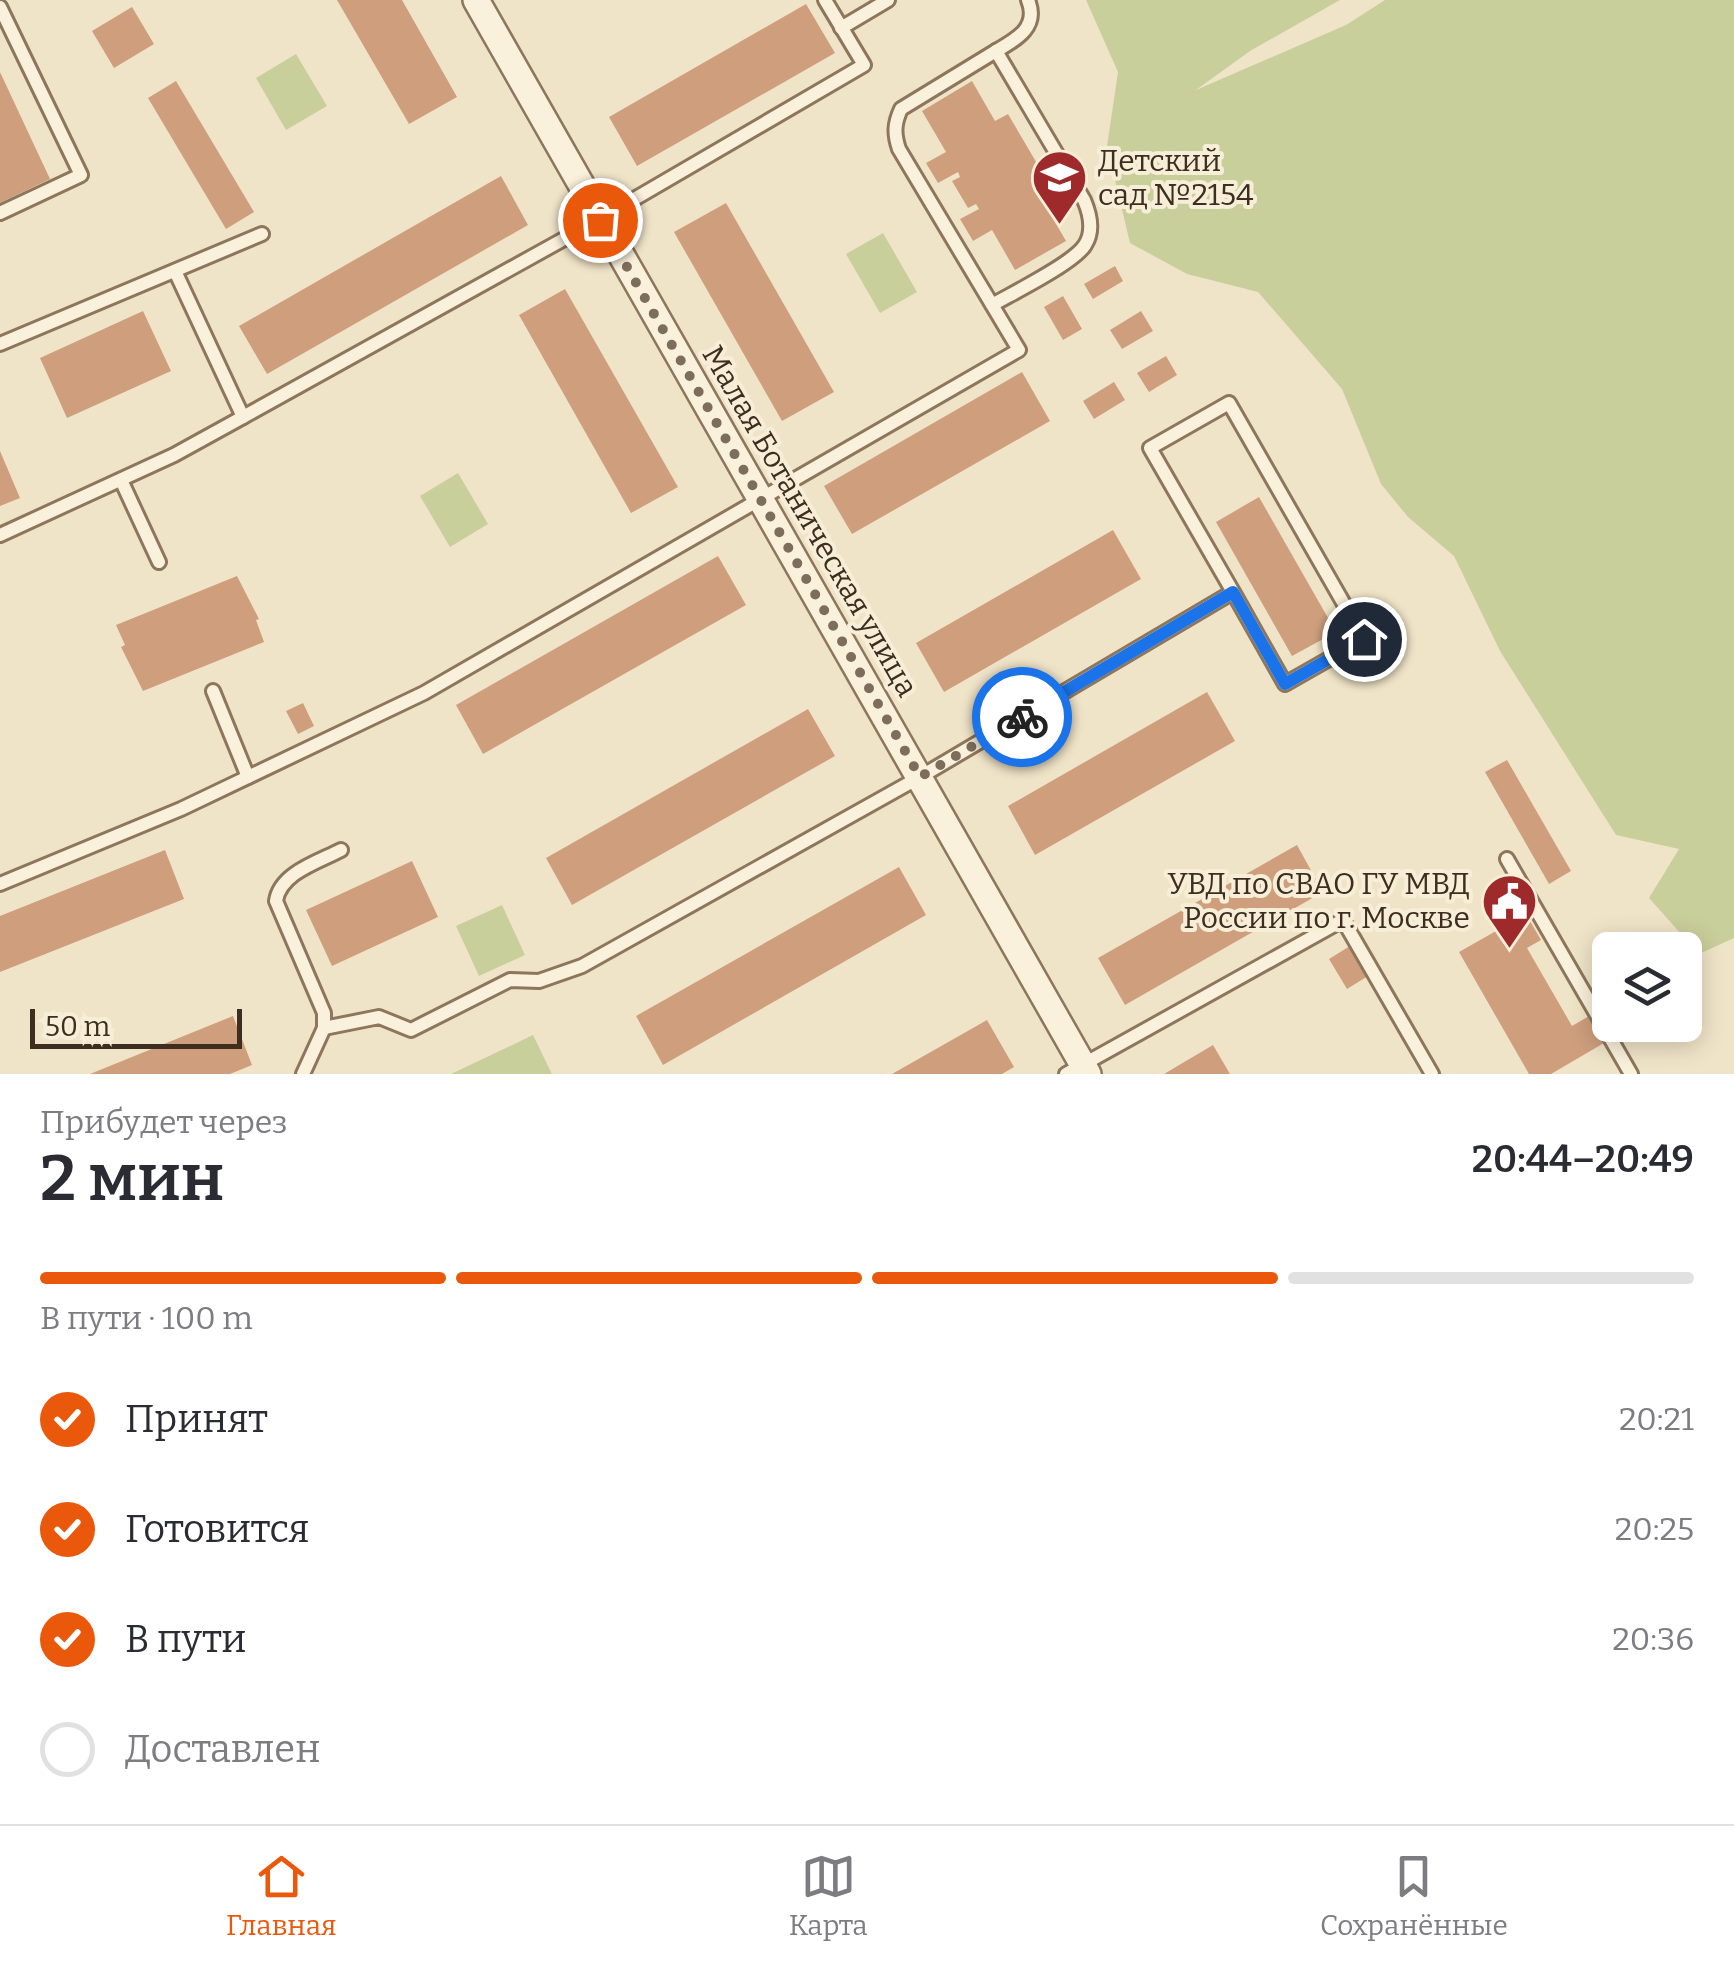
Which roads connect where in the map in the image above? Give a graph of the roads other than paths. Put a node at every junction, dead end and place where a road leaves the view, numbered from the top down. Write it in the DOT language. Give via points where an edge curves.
graph roads {
  1 [pos="476,0"];
  2 [pos="825,0"];
  3 [pos="888,0"];
  4 [pos="1028,0"];
  5 [pos="0,7"];
  6 [pos="842,28"];
  7 [pos="996,52"];
  8 [pos="0,213"];
  9 [pos="600,220"];
  10 [pos="262,234"];
  11 [pos="175,271"];
  12 [pos="992,305"];
  13 [pos="0,344"];
  14 [pos="243,418"];
  15 [pos="121,480"];
  16 [pos="759,498"];
  17 [pos="0,535"];
  18 [pos="160,562"];
  19 [pos="1233,592"];
  20 [pos="213,690"];
  21 [pos="248,777"];
  22 [pos="920,777"];
  23 [pos="341,850"];
  24 [pos="1507,859"];
  25 [pos="0,884"];
  26 [pos="324,1028"];
  27 [pos="1079,1071"];
  28 [pos="303,1074"];
  29 [pos="1432,1074"];
  30 [pos="1632,1074"];
  1 -- 9 [label="street, Малая Ботаническая улица"];
  2 -- 6 [label="lane"];
  3 -- 6 [label="lane"];
  4 -- 7 [label="lane" via="1027,30"];
  5 -- 8 [label="lane" via="81,175"];
  6 -- 9 [label="lane" via="864,65"];
  7 -- 12 [label="lane" via="1090,214 1085,245 1073,257"];
  7 -- 12 [label="lane" via="911,102 895,122 899,150"];
  9 -- 14 [label="lane"];
  9 -- 16 [label="street, Малая Ботаническая улица"];
  10 -- 11 [label="lane"];
  11 -- 13 [label="lane"];
  11 -- 14 [label="lane"];
  12 -- 16 [label="lane" via="1019,350"];
  14 -- 15 [label="lane"];
  15 -- 17 [label="lane"];
  15 -- 18 [label="lane"];
  16 -- 21 [label="lane" via="424,693"];
  16 -- 22 [label="street, Малая Ботаническая улица"];
  19 -- 19 [label="lane" via="1150,448 1229,402 1364,639 1285,684"];
  19 -- 22 [label="lane"];
  20 -- 21 [label="lane"];
  21 -- 25 [label="lane"];
  22 -- 26 [label="lane" via="582,966 538,980 510,980 410,1030 379,1016"];
  22 -- 27 [label="street, Малая Ботаническая улица"];
  23 -- 26 [label="lane" via="286,880 276,901 320,999"];
  24 -- 30 [label="lane"];
  26 -- 28 [label="lane"];
  27 -- 29 [label="lane" via="1342,920"];
}
